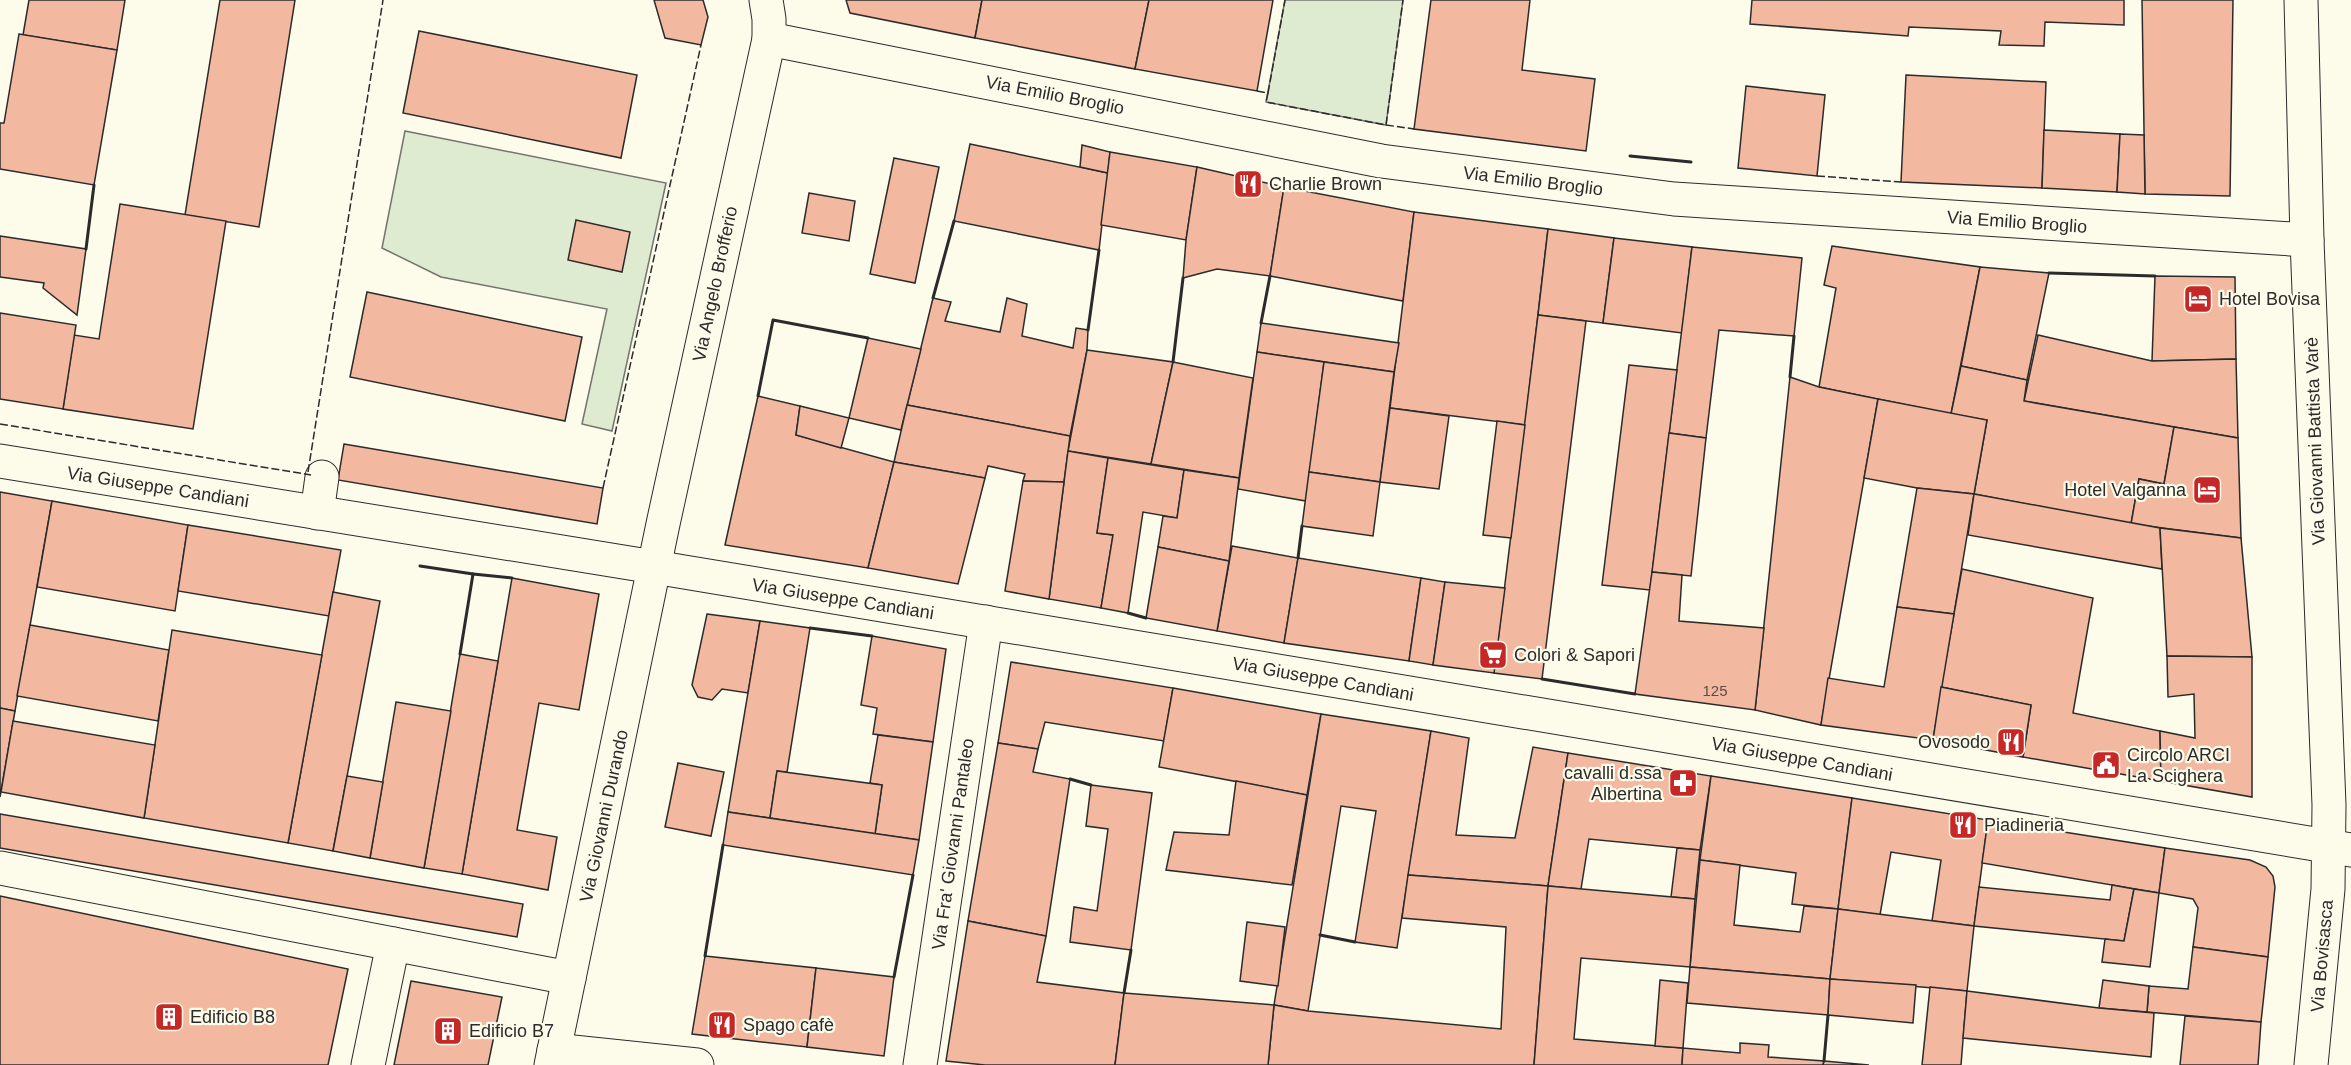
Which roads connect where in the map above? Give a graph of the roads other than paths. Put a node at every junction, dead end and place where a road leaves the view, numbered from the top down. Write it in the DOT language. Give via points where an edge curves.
graph roads {
  1 [pos="766,0"];
  2 [pos="2301,0"];
  3 [pos="769,39"];
  4 [pos="2307,240"];
  5 [pos="0,461"];
  6 [pos="322,477"];
  7 [pos="317,513"];
  8 [pos="654,567"];
  9 [pos="986,622"];
  10 [pos="2340,848"];
  11 [pos="0,868"];
  12 [pos="393,944"];
  13 [pos="569,978"];
  14 [pos="552,1057"];
  15 [pos="368,1065"];
  16 [pos="697,1065"];
  17 [pos="920,1065"];
  18 [pos="2312,1065"];
  1 -- 3 [label="street, Via Angelo Brofferio"];
  2 -- 4 [label="street, Via Giovanni Battista Varè"];
  3 -- 4 [label="street, Via Emilio Broglio" via="1381,161 1650,196"];
  3 -- 8 [label="street, Via Angelo Brofferio"];
  4 -- 10 [label="street, Via Giovanni Battista Varè" via="2329,805"];
  5 -- 7 [label="street, Via Giuseppe Candiani"];
  6 -- 7 [label="street"];
  7 -- 8 [label="street, Via Giuseppe Candiani"];
  8 -- 9 [label="street, Via Giuseppe Candiani"];
  8 -- 13 [label="street, Via Giovanni Durando"];
  9 -- 10 [label="street, Via Giuseppe Candiani"];
  9 -- 17 [label="street, Via Fra' Giovanni Pantaleo"];
  10 -- 18 [label="street, Via Bovisasca" via="2328,889"];
  11 -- 12 [label="street"];
  12 -- 13 [label="street"];
  12 -- 15 [label="street"];
  13 -- 14 [label="street, Via Giovanni Durando"];
  14 -- 16 [label="street"];
}
